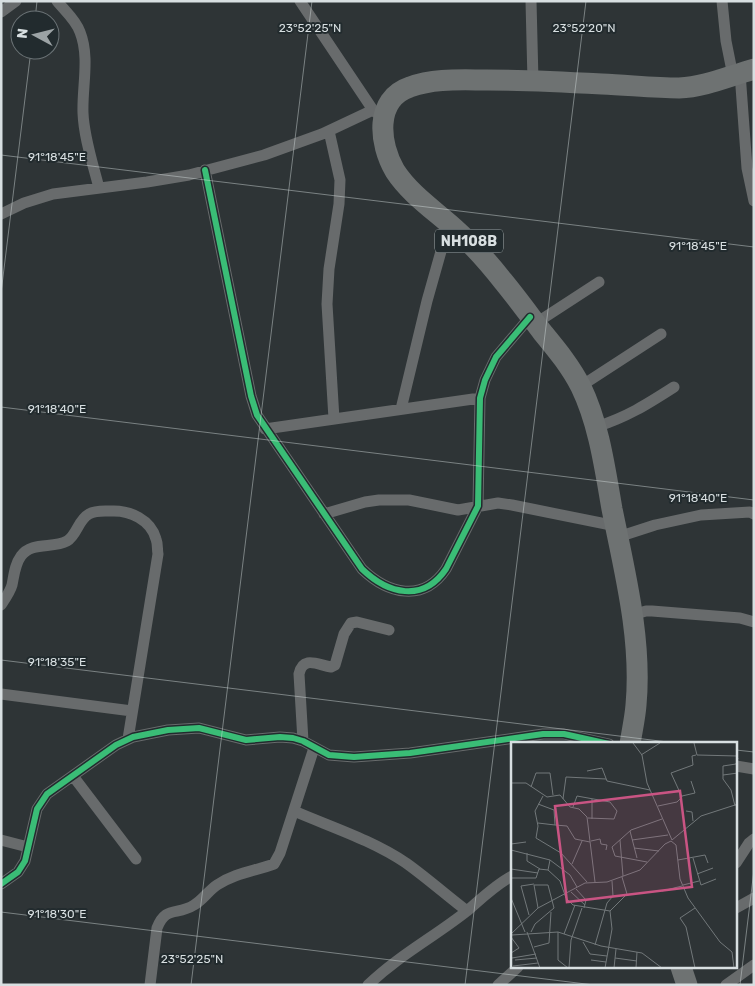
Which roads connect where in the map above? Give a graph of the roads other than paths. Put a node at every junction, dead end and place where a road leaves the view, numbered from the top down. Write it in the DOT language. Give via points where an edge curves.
graph roads {
  1 [pos="16,1"];
  2 [pos="57,1"];
  3 [pos="300,1"];
  4 [pos="531,1"];
  5 [pos="722,1"];
  6 [pos="1,12"];
  7 [pos="742,73"];
  8 [pos="533,81"];
  9 [pos="378,114"];
  10 [pos="329,131"];
  11 [pos="205,170"];
  12 [pos="99,188"];
  13 [pos="754,201"];
  14 [pos="1,214"];
  15 [pos="449,223"];
  16 [pos="599,282"];
  17 [pos="533,320"];
  18 [pos="660,334"];
  19 [pos="581,386"];
  20 [pos="674,387"];
  21 [pos="480,398"];
  22 [pos="400,409"];
  23 [pos="334,419"];
  24 [pos="596,427"];
  25 [pos="265,429"];
  26 [pos="478,506"];
  27 [pos="324,514"];
  28 [pos="754,514"];
  29 [pos="617,532"];
  30 [pos="1,605"];
  31 [pos="632,615"];
  32 [pos="754,622"];
  33 [pos="389,630"];
  34 [pos="1,694"];
  35 [pos="132,710"];
  36 [pos="128,739"];
  37 [pos="304,741"];
  38 [pos="600,742"];
  39 [pos="630,742"];
  40 [pos="314,748"];
  41 [pos="738,766"];
  42 [pos="754,769"];
  43 [pos="73,776"];
  44 [pos="294,811"];
  45 [pos="754,839"];
  46 [pos="1,840"];
  47 [pos="28,847"];
  48 [pos="136,859"];
  49 [pos="738,860"];
  50 [pos="511,877"];
  51 [pos="1,884"];
  52 [pos="754,898"];
  53 [pos="738,907"];
  54 [pos="467,911"];
  55 [pos="754,965"];
  56 [pos="517,968"];
  57 [pos="681,968"];
  58 [pos="150,985"];
  59 [pos="368,985"];
  60 [pos="498,985"];
  61 [pos="687,985"];
  62 [pos="726,985"];
  1 -- 6 [label="street"];
  2 -- 12 [label="street" via="81,33 85,60 84,130"];
  3 -- 9 [label="street"];
  4 -- 8 [label="street"];
  5 -- 7 [label="street" via="726,41"];
  7 -- 8 [label="highway" via="681,88"];
  7 -- 13 [label="street" via="746,160"];
  8 -- 9 [label="highway" via="466,80 420,84 400,91"];
  9 -- 10 [label="street"];
  9 -- 15 [label="highway, NH108B" via="387,154 395,170 414,193"];
  10 -- 11 [label="street" via="264,155"];
  10 -- 23 [label="street" via="340,180 327,304"];
  11 -- 12 [label="street"];
  11 -- 25 [label="street" via="251,396"];
  12 -- 14 [label="street" via="52,194"];
  15 -- 17 [label="highway, NH108B" via="472,244"];
  15 -- 22 [label="street"];
  16 -- 17 [label="street"];
  17 -- 19 [label="highway, NH108B"];
  17 -- 21 [label="street" via="496,357"];
  18 -- 19 [label="street"];
  19 -- 24 [label="highway, NH108B"];
  20 -- 24 [label="street" via="642,408"];
  21 -- 22 [label="street"];
  21 -- 26 [label="street"];
  22 -- 23 [label="street"];
  23 -- 25 [label="street"];
  24 -- 29 [label="highway, NH108B"];
  25 -- 27 [label="street"];
  26 -- 27 [label="street" via="458,510 409,500 378,500"];
  26 -- 27 [label="street" via="440,578 430,586 414,591 398,590 375,582 362,569"];
  26 -- 29 [label="street" via="512,505"];
  28 -- 29 [label="street" via="701,515"];
  29 -- 31 [label="highway, NH108B"];
  30 -- 35 [label="street" via="11,587 20,556 27,550 69,541 82,520 96,511 119,510 142,519 156,538 158,554"];
  31 -- 32 [label="street" via="646,610"];
  31 -- 39 [label="highway, NH108B" via="637,687"];
  33 -- 37 [label="street" via="351,623 334,665 310,662 300,667"];
  34 -- 35 [label="street"];
  35 -- 36 [label="street"];
  36 -- 37 [label="street" via="153,732 192,728 209,729 246,740 280,737"];
  36 -- 43 [label="street"];
  37 -- 40 [label="street"];
  38 -- 40 [label="street" via="550,734 410,753 354,757 329,755"];
  40 -- 44 [label="street"];
  41 -- 42 [label="street"];
  43 -- 47 [label="street" via="42,800"];
  43 -- 48 [label="street"];
  44 -- 54 [label="street" via="386,851"];
  44 -- 58 [label="street" via="274,864 237,874 215,886 195,905 167,913 160,920"];
  45 -- 49 [label="street"];
  46 -- 47 [label="street"];
  47 -- 51 [label="street" via="18,872"];
  50 -- 54 [label="street"];
  52 -- 53 [label="street"];
  54 -- 59 [label="street" via="393,963"];
  55 -- 62 [label="street"];
  56 -- 60 [label="street"];
  57 -- 61 [label="highway"];
}
